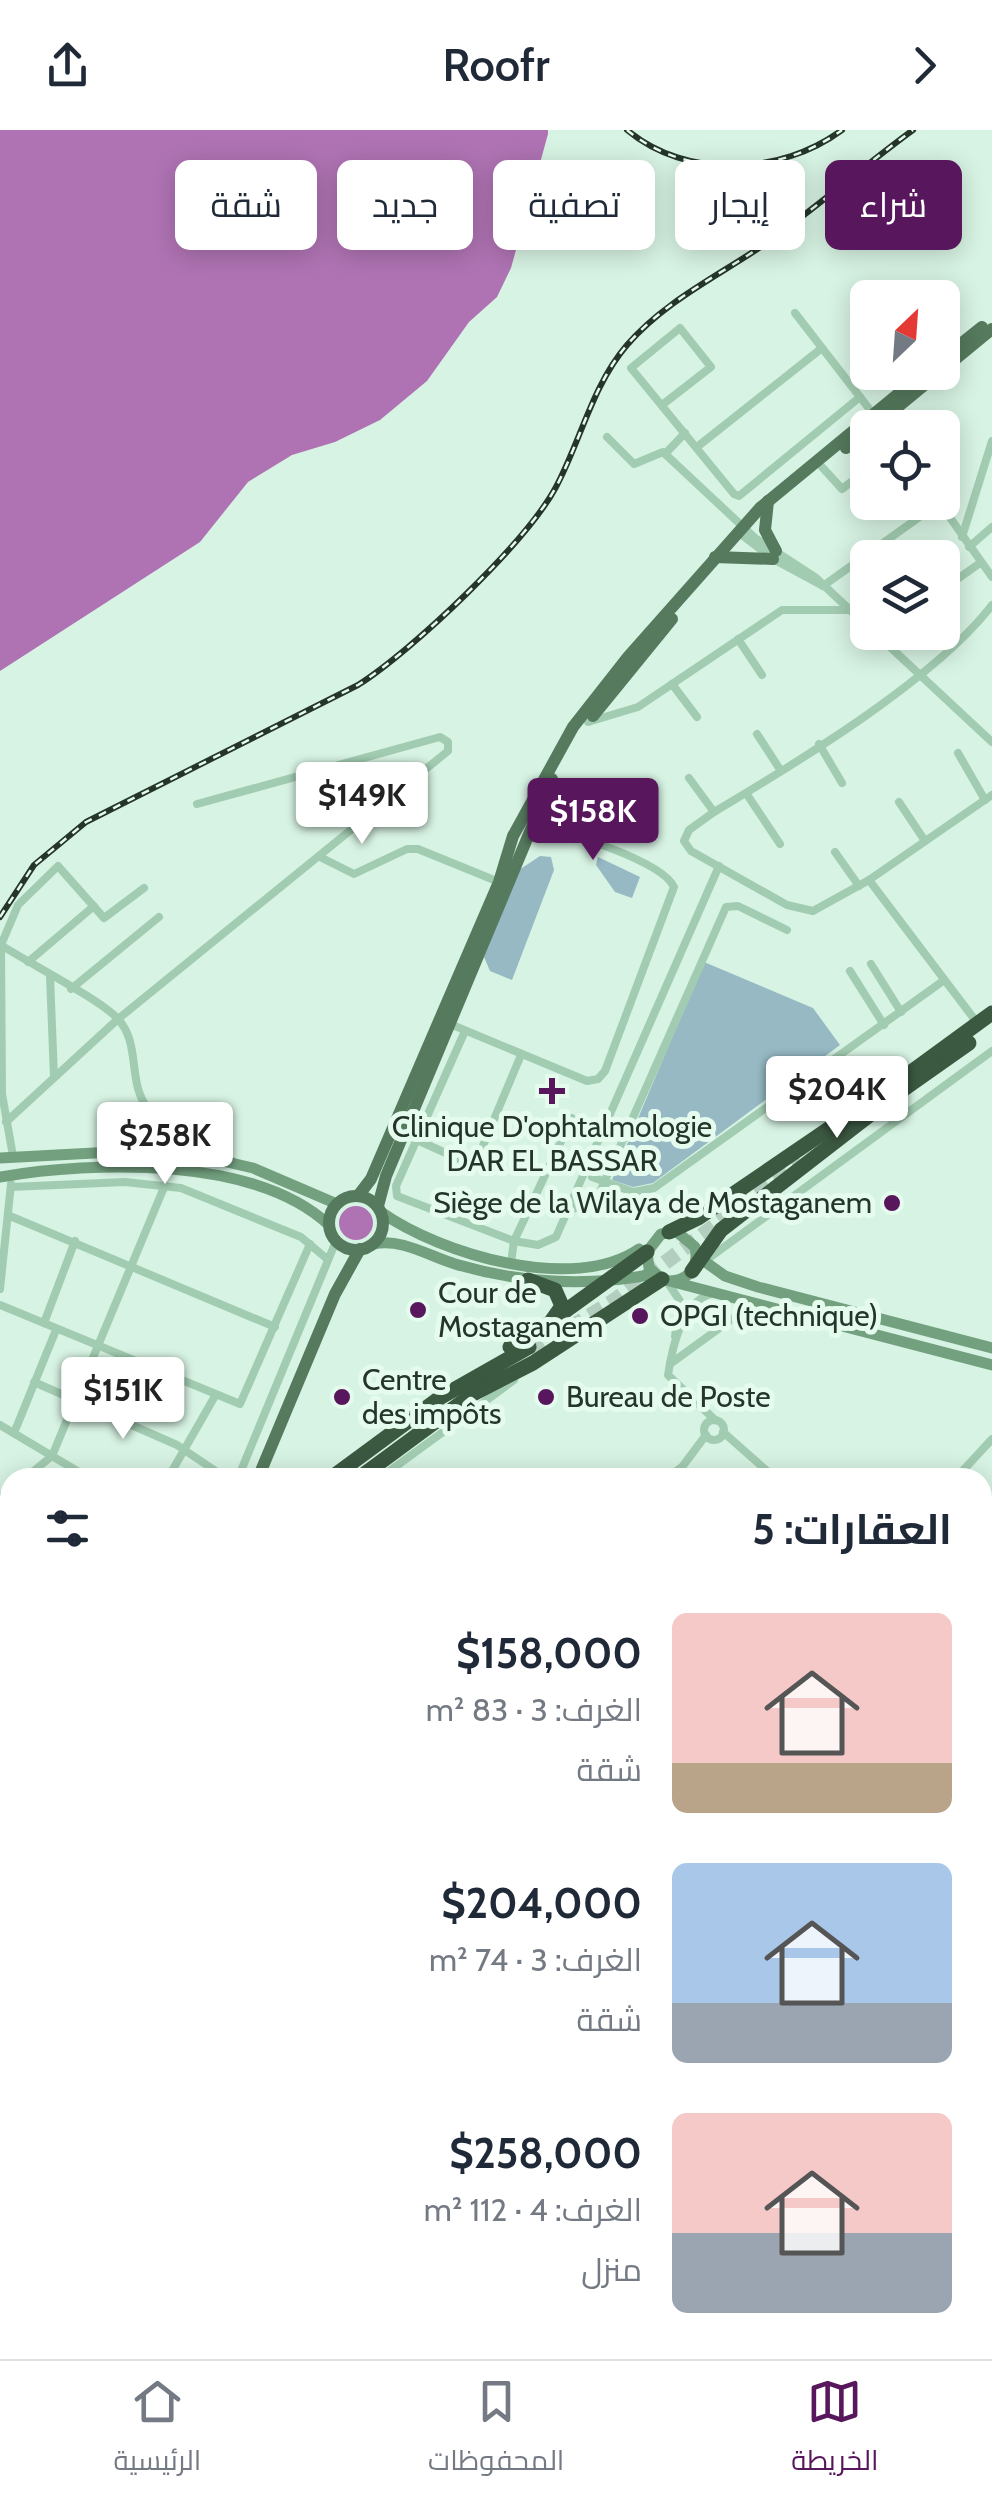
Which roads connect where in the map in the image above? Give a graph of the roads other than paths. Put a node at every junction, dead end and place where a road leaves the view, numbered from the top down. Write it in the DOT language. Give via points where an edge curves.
graph roads {
  1 [pos="795,313"];
  2 [pos="990,328"];
  3 [pos="960,347"];
  4 [pos="822,348"];
  5 [pos="960,354"];
  6 [pos="908,390"];
  7 [pos="917,390"];
  8 [pos="860,397"];
  9 [pos="662,405"];
  10 [pos="867,410"];
  11 [pos="888,410"];
  12 [pos="892,410"];
  13 [pos="685,433"];
  14 [pos="606,437"];
  15 [pos="992,440"];
  16 [pos="850,443"];
  17 [pos="850,444"];
  18 [pos="697,448"];
  19 [pos="665,454"];
  20 [pos="822,467"];
  21 [pos="850,483"];
  22 [pos="767,506"];
  23 [pos="915,520"];
  24 [pos="950,520"];
  25 [pos="992,527"];
  26 [pos="742,531"];
  27 [pos="962,537"];
  28 [pos="969,547"];
  29 [pos="774,555"];
  30 [pos="719,558"];
  31 [pos="980,563"];
  32 [pos="960,577"];
  33 [pos="992,577"];
  34 [pos="823,586"];
  35 [pos="992,605"];
  36 [pos="848,610"];
  37 [pos="738,639"];
  38 [pos="896,650"];
  39 [pos="921,673"];
  40 [pos="762,675"];
  41 [pos="672,684"];
  42 [pos="697,717"];
  43 [pos="588,722"];
  44 [pos="757,734"];
  45 [pos="992,742"];
  46 [pos="819,744"];
  47 [pos="958,753"];
  48 [pos="781,771"];
  49 [pos="689,778"];
  50 [pos="842,784"];
  51 [pos="746,793"];
  52 [pos="989,798"];
  53 [pos="899,802"];
  54 [pos="198,804"];
  55 [pos="714,812"];
  56 [pos="532,823"];
  57 [pos="924,842"];
  58 [pos="780,844"];
  59 [pos="835,852"];
  60 [pos="320,858"];
  61 [pos="718,866"];
  62 [pos="869,880"];
  63 [pos="499,882"];
  64 [pos="858,886"];
  65 [pos="144,888"];
  66 [pos="94,906"];
  67 [pos="159,917"];
  68 [pos="787,930"];
  69 [pos="1,945"];
  70 [pos="28,962"];
  71 [pos="871,964"];
  72 [pos="850,971"];
  73 [pos="50,976"];
  74 [pos="944,981"];
  75 [pos="71,988"];
  76 [pos="901,1012"];
  77 [pos="992,1013"];
  78 [pos="118,1019"];
  79 [pos="450,1024"];
  80 [pos="884,1025"];
  81 [pos="985,1025"];
  82 [pos="466,1031"];
  83 [pos="992,1051"];
  84 [pos="521,1055"];
  85 [pos="54,1077"];
  86 [pos="881,1099"];
  87 [pos="572,1118"];
  88 [pos="6,1122"];
  89 [pos="416,1140"];
  90 [pos="6,1157"];
  91 [pos="554,1158"];
  92 [pos="592,1159"];
  93 [pos="800,1160"];
  94 [pos="232,1162"];
  95 [pos="592,1177"];
  96 [pos="7,1180"];
  97 [pos="604,1183"];
  98 [pos="165,1185"];
  99 [pos="358,1196"];
  100 [pos="336,1204"];
  101 [pos="380,1209"];
  102 [pos="570,1210"];
  103 [pos="10,1216"];
  104 [pos="329,1224"];
  105 [pos="75,1241"];
  106 [pos="514,1241"];
  107 [pos="657,1241"];
  108 [pos="338,1242"];
  109 [pos="310,1244"];
  110 [pos="367,1247"];
  111 [pos="326,1258"];
  112 [pos="698,1262"];
  113 [pos="511,1263"];
  114 [pos="131,1266"];
  115 [pos="663,1279"];
  116 [pos="528,1280"];
  117 [pos="610,1281"];
  118 [pos="0,1288"];
  119 [pos="335,1294"];
  120 [pos="711,1294"];
  121 [pos="754,1303"];
  122 [pos="0,1305"];
  123 [pos="556,1318"];
  124 [pos="44,1322"];
  125 [pos="274,1327"];
  126 [pos="56,1330"];
  127 [pos="675,1341"];
  128 [pos="98,1347"];
  129 [pos="992,1348"];
  130 [pos="531,1354"];
  131 [pos="670,1364"];
  132 [pos="992,1365"];
  133 [pos="34,1382"];
  134 [pos="215,1396"];
  135 [pos="441,1397"];
  136 [pos="78,1402"];
  137 [pos="715,1420"];
  138 [pos="0,1425"];
  139 [pos="723,1432"];
  140 [pos="14,1433"];
  141 [pos="706,1436"];
  142 [pos="992,1439"];
  143 [pos="184,1450"];
  144 [pos="52,1456"];
  145 [pos="37,1468"];
  146 [pos="72,1468"];
  147 [pos="174,1468"];
  148 [pos="211,1468"];
  149 [pos="242,1468"];
  150 [pos="262,1468"];
  151 [pos="345,1468"];
  152 [pos="372,1468"];
  153 [pos="392,1468"];
  154 [pos="681,1468"];
  155 [pos="764,1468"];
  156 [pos="965,1468"];
  1 -- 4 [label="street"];
  2 -- 3 [label="main road"];
  2 -- 5 [label="main road"];
  4 -- 8 [label="street"];
  4 -- 18 [label="street"];
  6 -- 11 [label="main road"];
  7 -- 12 [label="main road"];
  8 -- 10 [label="street"];
  8 -- 18 [label="street" via="739,496"];
  9 -- 9 [label="street" via="711,367 680,328 632,368"];
  9 -- 13 [label="street"];
  13 -- 18 [label="street"];
  13 -- 19 [label="street"];
  14 -- 19 [label="street" via="634,464"];
  15 -- 27 [label="street"];
  16 -- 22 [label="main road"];
  17 -- 20 [label="main road"];
  19 -- 26 [label="street"];
  20 -- 21 [label="street" via="842,489"];
  20 -- 22 [label="main road"];
  22 -- 26 [label="main road"];
  22 -- 29 [label="main road" via="765,530"];
  23 -- 34 [label="street"];
  24 -- 27 [label="street"];
  25 -- 28 [label="street"];
  26 -- 29 [label="street"];
  26 -- 30 [label="main road"];
  27 -- 28 [label="street"];
  28 -- 31 [label="street"];
  29 -- 30 [label="main road"];
  29 -- 34 [label="street"];
  30 -- 43 [label="main road"];
  30 -- 63 [label="main road" via="573,727 522,816"];
  31 -- 32 [label="street"];
  31 -- 33 [label="street"];
  34 -- 36 [label="street"];
  35 -- 39 [label="street"];
  36 -- 37 [label="street" via="782,610"];
  37 -- 40 [label="street"];
  37 -- 41 [label="street"];
  38 -- 39 [label="street"];
  39 -- 45 [label="street"];
  39 -- 46 [label="street"];
  41 -- 42 [label="street"];
  41 -- 43 [label="street" via="638,707"];
  43 -- 56 [label="main road"];
  44 -- 48 [label="street"];
  46 -- 48 [label="street"];
  46 -- 50 [label="street"];
  47 -- 52 [label="street"];
  48 -- 51 [label="street"];
  49 -- 55 [label="street"];
  51 -- 55 [label="street"];
  51 -- 58 [label="street"];
  52 -- 57 [label="street"];
  53 -- 57 [label="street"];
  54 -- 60 [label="street" via="440,737 448,742 448,751"];
  55 -- 61 [label="street" via="684,841"];
  56 -- 79 [label="main road"];
  56 -- 84 [label="street" via="666,874 674,891 602,1076 586,1081"];
  57 -- 62 [label="street"];
  59 -- 64 [label="street"];
  60 -- 63 [label="street" via="354,874 418,849"];
  60 -- 78 [label="street"];
  61 -- 64 [label="street" via="800,911 828,907"];
  61 -- 92 [label="street"];
  62 -- 64 [label="street"];
  62 -- 74 [label="street"];
  63 -- 99 [label="main road"];
  65 -- 66 [label="street" via="104,918"];
  66 -- 69 [label="street" via="58,866 18,905"];
  66 -- 70 [label="street"];
  67 -- 75 [label="street"];
  68 -- 97 [label="street" via="738,906 726,907"];
  69 -- 70 [label="street"];
  69 -- 88 [label="street"];
  70 -- 73 [label="street"];
  71 -- 76 [label="street"];
  72 -- 80 [label="street"];
  73 -- 75 [label="street"];
  73 -- 85 [label="street"];
  74 -- 76 [label="street"];
  74 -- 81 [label="street"];
  75 -- 78 [label="street"];
  76 -- 80 [label="street"];
  77 -- 81 [label="highway"];
  78 -- 85 [label="street"];
  78 -- 94 [label="street" via="146,1108 173,1132 210,1140"];
  79 -- 82 [label="street"];
  79 -- 101 [label="main road" via="386,1176"];
  80 -- 97 [label="street" via="654,1188 633,1192"];
  81 -- 86 [label="highway"];
  82 -- 84 [label="street"];
  82 -- 89 [label="street"];
  83 -- 112 [label="street"];
  84 -- 89 [label="street" via="477,1160 470,1164"];
  85 -- 88 [label="street"];
  86 -- 93 [label="highway"];
  86 -- 107 [label="highway"];
  86 -- 112 [label="highway" via="721,1230"];
  87 -- 91 [label="street"];
  88 -- 90 [label="street"];
  89 -- 106 [label="street" via="397,1196"];
  90 -- 94 [label="main road" via="170,1149"];
  91 -- 92 [label="street"];
  91 -- 106 [label="street"];
  92 -- 102 [label="street"];
  94 -- 100 [label="main road"];
  95 -- 97 [label="street"];
  96 -- 98 [label="street"];
  96 -- 103 [label="street"];
  96 -- 104 [label="main road" via="148,1165 198,1170 308,1208"];
  97 -- 102 [label="street" via="592,1204"];
  98 -- 109 [label="street"];
  98 -- 114 [label="street"];
  99 -- 100 [label="main road"];
  99 -- 101 [label="main road"];
  100 -- 104 [label="main road"];
  101 -- 110 [label="main road" via="384,1226"];
  101 -- 113 [label="main road" via="446,1245"];
  102 -- 106 [label="street" via="548,1242"];
  103 -- 105 [label="street"];
  103 -- 118 [label="street"];
  104 -- 108 [label="main road"];
  105 -- 114 [label="street"];
  105 -- 124 [label="street"];
  106 -- 113 [label="street"];
  107 -- 112 [label="main road" via="690,1240"];
  107 -- 113 [label="main road" via="596,1266"];
  107 -- 115 [label="main road"];
  107 -- 117 [label="highway"];
  108 -- 110 [label="main road"];
  108 -- 111 [label="street"];
  108 -- 119 [label="main road"];
  109 -- 111 [label="street"];
  109 -- 125 [label="street"];
  110 -- 116 [label="main road" via="391,1242"];
  110 -- 119 [label="main road"];
  111 -- 149 [label="street"];
  112 -- 115 [label="main road"];
  112 -- 129 [label="main road" via="758,1287"];
  114 -- 125 [label="street"];
  114 -- 128 [label="street"];
  115 -- 117 [label="main road"];
  115 -- 120 [label="main road"];
  115 -- 127 [label="street" via="680,1302"];
  115 -- 130 [label="highway"];
  116 -- 117 [label="main road"];
  116 -- 123 [label="highway" via="560,1295"];
  117 -- 123 [label="highway"];
  119 -- 150 [label="main road"];
  120 -- 121 [label="main road"];
  120 -- 127 [label="street" via="698,1297"];
  121 -- 131 [label="street"];
  121 -- 132 [label="main road"];
  122 -- 124 [label="street"];
  123 -- 135 [label="highway"];
  124 -- 126 [label="street"];
  125 -- 134 [label="street" via="240,1404"];
  126 -- 128 [label="street"];
  126 -- 133 [label="street"];
  127 -- 131 [label="street"];
  128 -- 134 [label="street"];
  128 -- 136 [label="street"];
  130 -- 135 [label="highway"];
  130 -- 152 [label="highway"];
  130 -- 153 [label="street"];
  131 -- 137 [label="street" via="668,1375"];
  133 -- 136 [label="street"];
  133 -- 140 [label="street"];
  134 -- 143 [label="street"];
  135 -- 151 [label="highway"];
  136 -- 143 [label="street"];
  136 -- 144 [label="street"];
  137 -- 139 [label="street"];
  137 -- 141 [label="street" via="705,1425"];
  138 -- 140 [label="street"];
  139 -- 141 [label="street" via="718,1439"];
  139 -- 155 [label="street"];
  140 -- 144 [label="street"];
  141 -- 154 [label="street"];
  142 -- 156 [label="street"];
  143 -- 147 [label="street"];
  143 -- 148 [label="street"];
  144 -- 145 [label="street"];
  144 -- 146 [label="street"];
}
